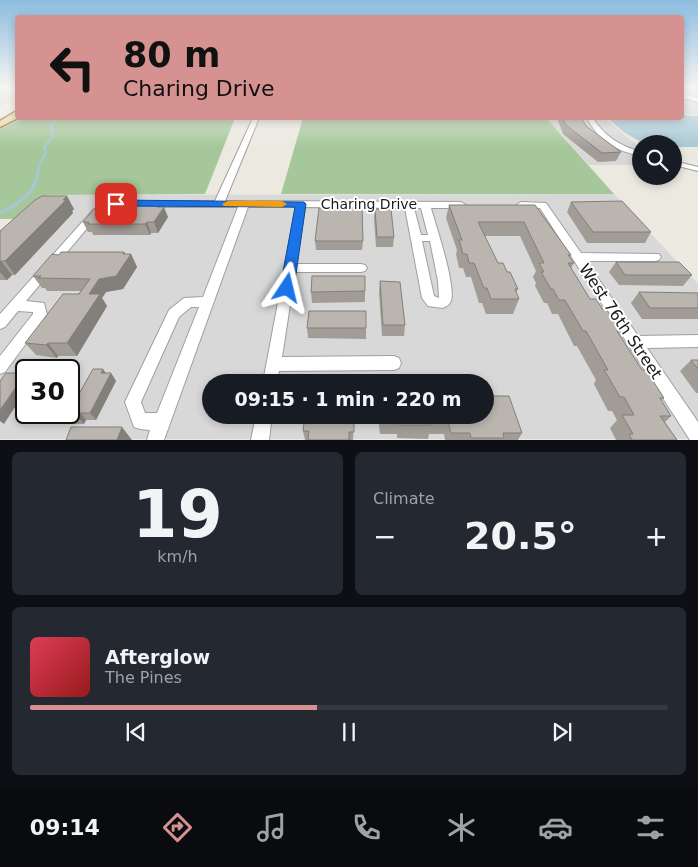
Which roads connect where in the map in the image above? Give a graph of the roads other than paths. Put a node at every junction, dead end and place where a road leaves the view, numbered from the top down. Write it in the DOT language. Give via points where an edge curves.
graph roads {
  1 [pos="15,116"];
  2 [pos="255,120"];
  3 [pos="591,120"];
  4 [pos="0,124"];
  5 [pos="632,151"];
  6 [pos="682,165"];
  7 [pos="698,169"];
  8 [pos="219,204"];
  9 [pos="244,204"];
  10 [pos="301,204"];
  11 [pos="409,204"];
  12 [pos="425,205"];
  13 [pos="474,205"];
  14 [pos="514,205"];
  15 [pos="416,238"];
  16 [pos="433,238"];
  17 [pos="578,257"];
  18 [pos="655,257"];
  19 [pos="291,268"];
  20 [pos="360,268"];
  21 [pos="207,302"];
  22 [pos="14,306"];
  23 [pos="1,321"];
  24 [pos="698,341"];
  25 [pos="634,342"];
  26 [pos="273,364"];
  27 [pos="394,364"];
  28 [pos="0,367"];
  29 [pos="271,374"];
  30 [pos="162,422"];
  31 [pos="263,424"];
  32 [pos="698,438"];
  33 [pos="155,440"];
  34 [pos="260,440"];
  1 -- 4 [label="main road"];
  2 -- 8 [label="street"];
  3 -- 5 [label="street" via="601,136"];
  6 -- 7 [label="street"];
  8 -- 9 [label="street, Charing Drive"];
  8 -- 22 [label="street, Charing Drive" via="105,206 96,212"];
  9 -- 10 [label="street, Charing Drive"];
  9 -- 21 [label="street"];
  10 -- 11 [label="street, Charing Drive"];
  10 -- 19 [label="street"];
  11 -- 12 [label="street, Charing Drive"];
  11 -- 15 [label="street"];
  12 -- 13 [label="street, Charing Drive"];
  12 -- 16 [label="street"];
  14 -- 17 [label="street, West 76th Street" via="543,205"];
  15 -- 16 [label="street"];
  15 -- 16 [label="street" via="428,298 442,303 446,296"];
  17 -- 18 [label="street"];
  17 -- 25 [label="street, West 76th Street"];
  19 -- 20 [label="street"];
  19 -- 26 [label="street"];
  21 -- 30 [label="street"];
  21 -- 30 [label="street" via="188,302 174,314 133,402 140,420"];
  22 -- 23 [label="street"];
  22 -- 28 [label="street" via="39,307 40,315"];
  24 -- 25 [label="street"];
  25 -- 32 [label="street, West 76th Street"];
  26 -- 27 [label="street"];
  26 -- 29 [label="street"];
  30 -- 33 [label="street"];
  31 -- 34 [label="street"];
}
